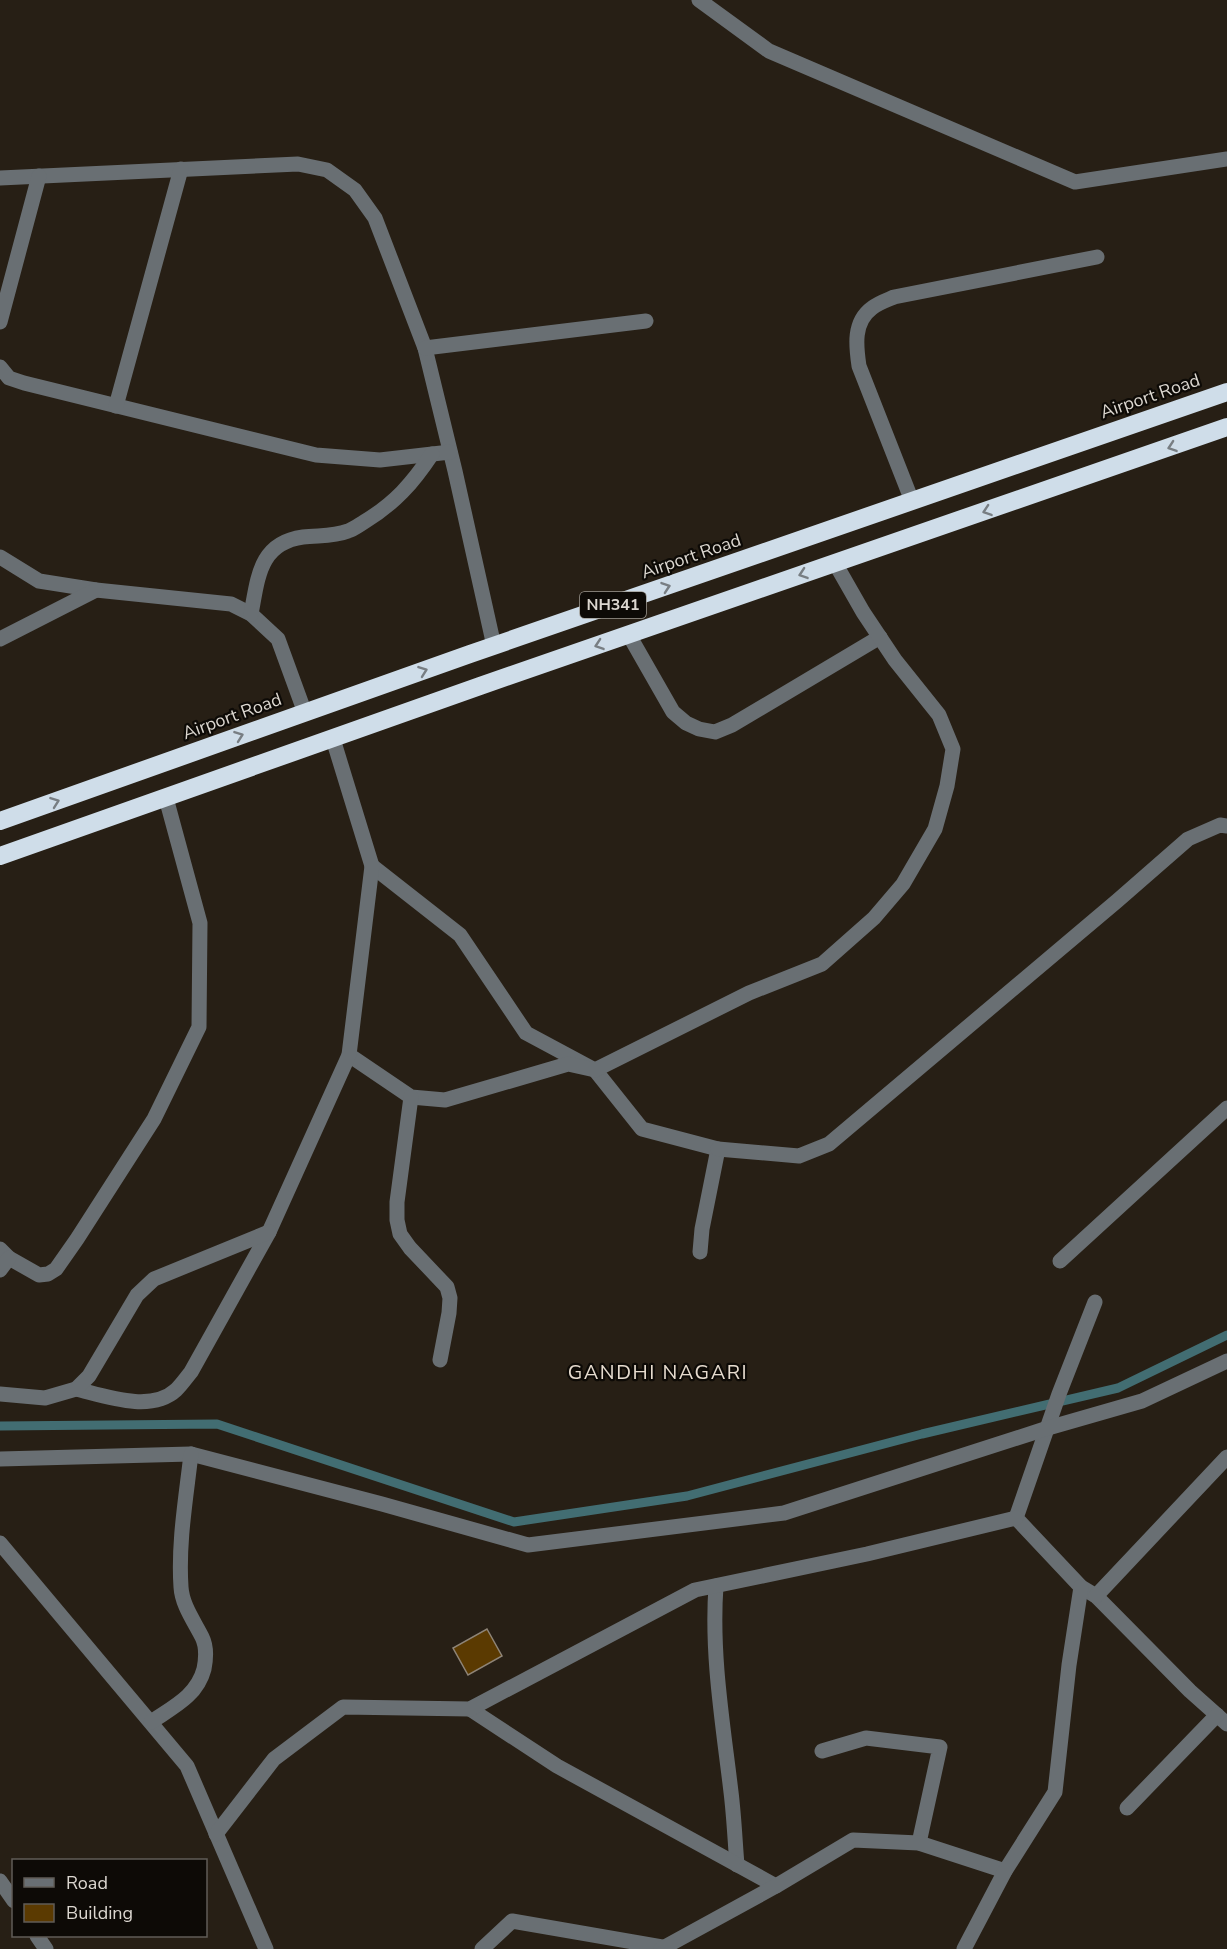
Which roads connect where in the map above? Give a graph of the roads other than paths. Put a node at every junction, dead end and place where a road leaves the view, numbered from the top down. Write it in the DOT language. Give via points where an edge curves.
graph roads {
  1 [pos="699,0"];
  2 [pos="1227,159"];
  3 [pos="181,169"];
  4 [pos="39,176"];
  5 [pos="0,178"];
  6 [pos="1096,257"];
  7 [pos="646,321"];
  8 [pos="0,322"];
  9 [pos="425,348"];
  10 [pos="0,367"];
  11 [pos="1227,392"];
  12 [pos="116,406"];
  13 [pos="1227,428"];
  14 [pos="450,452"];
  15 [pos="432,454"];
  16 [pos="912,501"];
  17 [pos="0,557"];
  18 [pos="836,563"];
  19 [pos="96,591"];
  20 [pos="252,614"];
  21 [pos="629,635"];
  22 [pos="880,636"];
  23 [pos="0,639"];
  24 [pos="494,646"];
  25 [pos="306,713"];
  26 [pos="333,739"];
  27 [pos="166,798"];
  28 [pos="0,821"];
  29 [pos="1227,826"];
  30 [pos="0,856"];
  31 [pos="372,866"];
  32 [pos="349,1055"];
  33 [pos="595,1070"];
  34 [pos="411,1097"];
  35 [pos="1227,1108"];
  36 [pos="718,1149"];
  37 [pos="269,1232"];
  38 [pos="700,1252"];
  39 [pos="3,1259"];
  40 [pos="1060,1261"];
  41 [pos="1095,1302"];
  42 [pos="440,1360"];
  43 [pos="1227,1360"];
  44 [pos="76,1389"];
  45 [pos="0,1394"];
  46 [pos="1048,1428"];
  47 [pos="191,1454"];
  48 [pos="1227,1458"];
  49 [pos="0,1459"];
  50 [pos="1016,1518"];
  51 [pos="0,1543"];
  52 [pos="716,1586"];
  53 [pos="1081,1587"];
  54 [pos="1096,1596"];
  55 [pos="470,1709"];
  56 [pos="1222,1719"];
  57 [pos="151,1722"];
  58 [pos="822,1751"];
  59 [pos="1127,1808"];
  60 [pos="216,1834"];
  61 [pos="919,1843"];
  62 [pos="737,1865"];
  63 [pos="1005,1871"];
  64 [pos="0,1881"];
  65 [pos="776,1887"];
  66 [pos="12,1898"];
  67 [pos="662,1948"];
  68 [pos="266,1949"];
  69 [pos="482,1949"];
  70 [pos="964,1949"];
  1 -- 2 [label="street" via="769,51 1075,182"];
  3 -- 4 [label="street"];
  3 -- 9 [label="street" via="298,164 327,170 355,190 375,218"];
  3 -- 12 [label="street"];
  4 -- 5 [label="street"];
  4 -- 8 [label="street"];
  6 -- 16 [label="street" via="894,297 871,308 859,324 859,366"];
  7 -- 9 [label="street"];
  9 -- 14 [label="street"];
  10 -- 12 [label="street" via="9,378"];
  11 -- 16 [label="highway, Airport Road / NH341"];
  12 -- 15 [label="street" via="316,456 380,460"];
  13 -- 18 [label="highway, NH341, one-way"];
  14 -- 15 [label="street"];
  14 -- 24 [label="street"];
  15 -- 20 [label="street" via="414,481 385,509 349,531 282,542 260,572"];
  24 -- 16 [label="highway, Airport Road / NH341, one-way"];
  17 -- 19 [label="street" via="39,581"];
  18 -- 21 [label="highway, NH341, one-way"];
  18 -- 22 [label="street"];
  19 -- 20 [label="street" via="231,604"];
  19 -- 23 [label="street"];
  20 -- 25 [label="street" via="278,639"];
  21 -- 22 [label="street" via="673,712 686,723 715,732"];
  21 -- 26 [label="highway, NH341, one-way"];
  22 -- 33 [label="street" via="939,715 953,749 935,829 903,884 874,918 822,964 749,993"];
  25 -- 24 [label="highway, Airport Road / NH341, one-way"];
  28 -- 25 [label="highway, Airport Road / NH341, one-way"];
  26 -- 27 [label="highway, NH341"];
  26 -- 31 [label="street"];
  27 -- 30 [label="highway, NH341"];
  27 -- 39 [label="street" via="200,923 199,1028 154,1119 56,1269 39,1275"];
  29 -- 36 [label="street" via="1220,825 1188,839 829,1144 799,1156"];
  31 -- 32 [label="street"];
  31 -- 33 [label="street" via="460,935 525,1033"];
  32 -- 34 [label="street"];
  32 -- 37 [label="street"];
  33 -- 34 [label="street" via="568,1064 445,1100"];
  33 -- 36 [label="street" via="642,1129"];
  34 -- 42 [label="street" via="397,1220 400,1234 410,1248 447,1287 449,1313"];
  35 -- 40 [label="street"];
  36 -- 38 [label="street"];
  37 -- 44 [label="street" via="154,1280 136,1294 89,1376"];
  37 -- 44 [label="street" via="192,1372 175,1391 137,1403"];
  41 -- 46 [label="street"];
  43 -- 46 [label="street" via="1142,1401"];
  44 -- 45 [label="street" via="45,1398"];
  46 -- 47 [label="street" via="784,1513 528,1545"];
  46 -- 50 [label="street"];
  47 -- 49 [label="street"];
  47 -- 57 [label="street" via="180,1555 181,1590 204,1640 206,1659 201,1681 190,1695"];
  48 -- 54 [label="street"];
  50 -- 52 [label="street"];
  50 -- 53 [label="street"];
  51 -- 57 [label="street"];
  52 -- 55 [label="street" via="695,1590"];
  52 -- 62 [label="street" via="714,1618 721,1713"];
  53 -- 54 [label="street"];
  53 -- 63 [label="street" via="1055,1792"];
  54 -- 56 [label="street"];
  55 -- 60 [label="street" via="343,1707 274,1759"];
  55 -- 62 [label="street" via="557,1766"];
  56 -- 59 [label="street"];
  57 -- 60 [label="street" via="187,1766"];
  58 -- 61 [label="street" via="867,1738 940,1747"];
  60 -- 68 [label="street"];
  61 -- 63 [label="street"];
  61 -- 65 [label="street" via="853,1840"];
  62 -- 65 [label="street"];
  63 -- 70 [label="street"];
  64 -- 66 [label="street"];
  65 -- 67 [label="street"];
  67 -- 69 [label="street" via="512,1921"];
}
